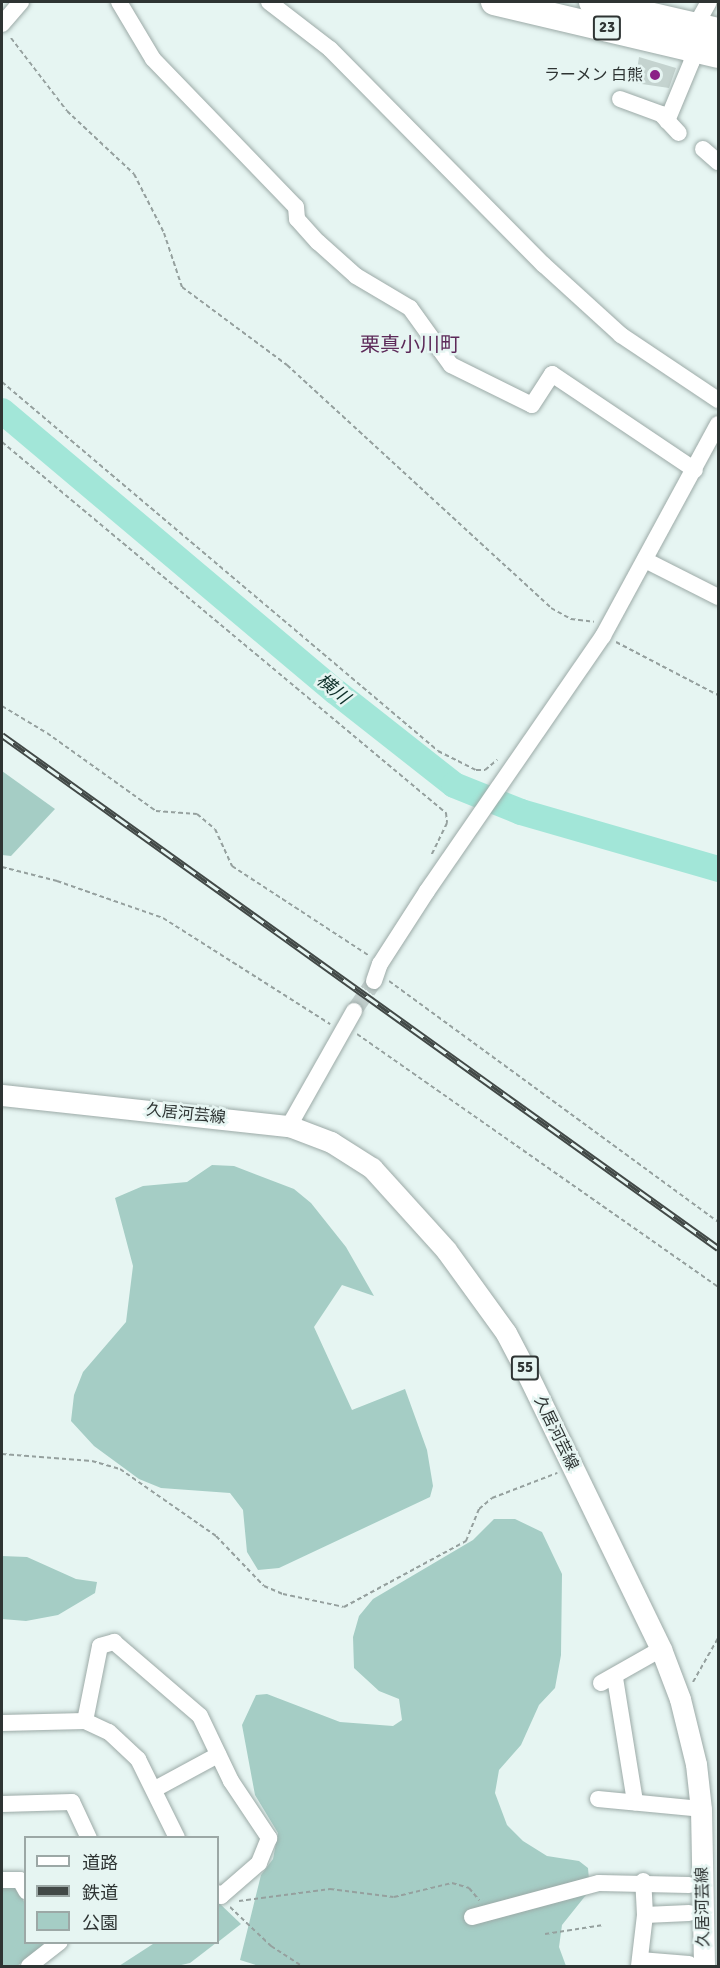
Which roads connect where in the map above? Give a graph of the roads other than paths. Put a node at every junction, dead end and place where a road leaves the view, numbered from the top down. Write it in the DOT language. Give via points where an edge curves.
graph roads {
  1 [pos="21,2"];
  2 [pos="119,2"];
  3 [pos="269,2"];
  4 [pos="494,2"];
  5 [pos="592,2"];
  6 [pos="709,2"];
  7 [pos="4,28"];
  8 [pos="701,34"];
  9 [pos="718,55"];
  10 [pos="620,99"];
  11 [pos="667,121"];
  12 [pos="679,134"];
  13 [pos="703,149"];
  14 [pos="718,162"];
  15 [pos="718,400"];
  16 [pos="718,424"];
  17 [pos="694,470"];
  18 [pos="645,560"];
  19 [pos="718,597"];
  20 [pos="377,972"];
  21 [pos="346,1022"];
  22 [pos="2,1095"];
  23 [pos="289,1126"];
  24 [pos="661,1649"];
  25 [pos="85,1721"];
  26 [pos="2,1723"];
  27 [pos="218,1755"];
  28 [pos="154,1789"];
  29 [pos="598,1799"];
  30 [pos="635,1802"];
  31 [pos="2,1804"];
  32 [pos="700,1809"];
  33 [pos="88,1836"];
  34 [pos="176,1836"];
  35 [pos="2,1880"];
  36 [pos="643,1881"];
  37 [pos="689,1885"];
  38 [pos="24,1887"];
  39 [pos="219,1894"];
  40 [pos="689,1913"];
  41 [pos="478,1915"];
  42 [pos="645,1915"];
  43 [pos="55,1944"];
  44 [pos="640,1963"];
  45 [pos="696,1965"];
  46 [pos="28,1966"];
  1 -- 7 [label="street"];
  2 -- 17 [label="street" via="153,59 297,207 297,219 337,261 410,308 446,360 462,374 532,405 552,374"];
  3 -- 15 [label="street" via="330,49 544,266 621,335"];
  4 -- 8 [label="highway, 23"];
  5 -- 8 [label="highway, 23"];
  6 -- 8 [label="street"];
  8 -- 9 [label="highway, 23"];
  8 -- 11 [label="street"];
  10 -- 11 [label="street" via="661,114"];
  11 -- 12 [label="street"];
  13 -- 14 [label="street"];
  16 -- 17 [label="street"];
  17 -- 18 [label="street"];
  18 -- 19 [label="street"];
  18 -- 20 [label="street" via="606,631 427,891"];
  21 -- 23 [label="street"];
  22 -- 23 [label="main road, 久居河芸線 / 55"];
  23 -- 24 [label="main road, 久居河芸線 / 55" via="331,1142 372,1168 446,1250 506,1333"];
  24 -- 30 [label="street" via="608,1681"];
  24 -- 32 [label="main road, 久居河芸線 / 55" via="680,1699 696,1764"];
  25 -- 26 [label="street"];
  25 -- 27 [label="street" via="100,1646 114,1642 194,1708"];
  25 -- 28 [label="street" via="127,1746"];
  27 -- 28 [label="street"];
  27 -- 39 [label="street" via="269,1838 259,1863"];
  28 -- 34 [label="street"];
  29 -- 30 [label="street"];
  30 -- 32 [label="street"];
  31 -- 33 [label="street" via="72,1802"];
  32 -- 45 [label="main road, 久居河芸線 / 55"];
  35 -- 38 [label="street" via="20,1880"];
  36 -- 37 [label="street"];
  36 -- 41 [label="street" via="593,1884"];
  36 -- 42 [label="street"];
  40 -- 42 [label="street"];
  42 -- 44 [label="street"];
  43 -- 46 [label="street"];
  44 -- 45 [label="street"];
}
